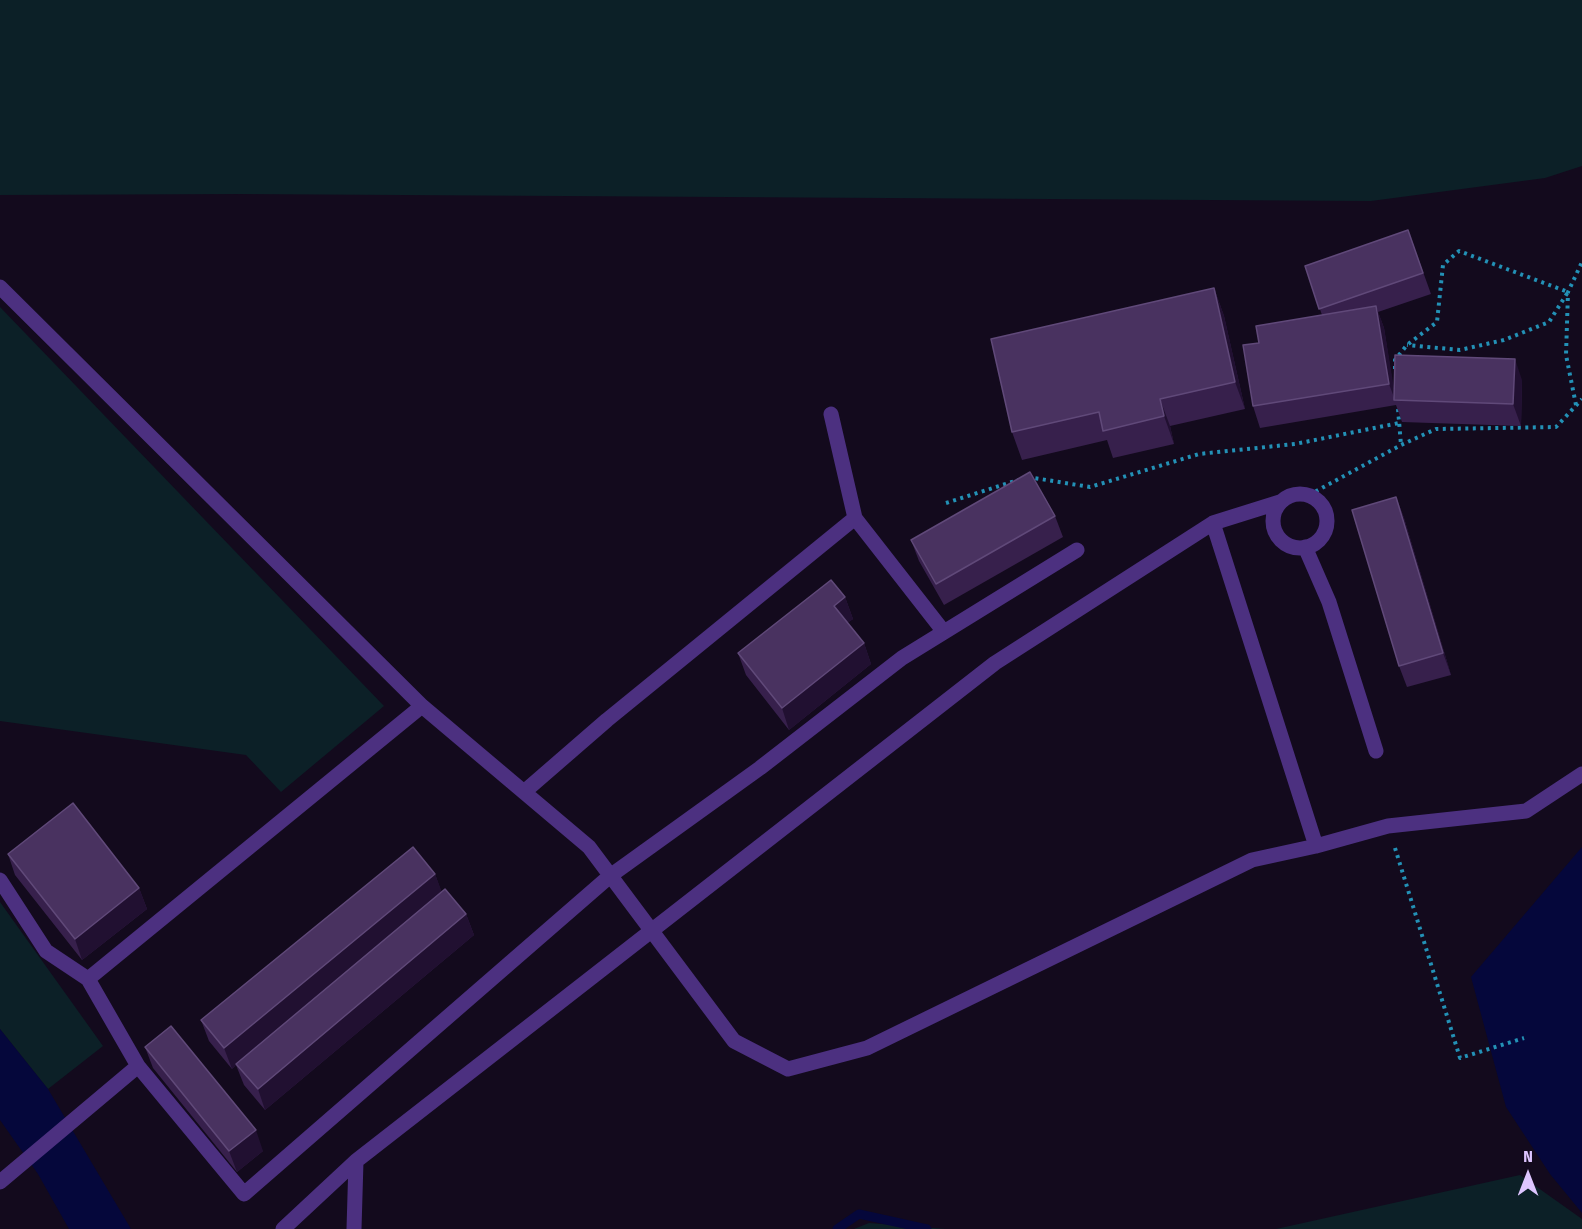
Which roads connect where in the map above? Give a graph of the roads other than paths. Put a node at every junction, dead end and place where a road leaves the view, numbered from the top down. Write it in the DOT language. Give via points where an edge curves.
graph roads {
  1 [pos="0,287"];
  2 [pos="831,414"];
  3 [pos="1280,502"];
  4 [pos="855,518"];
  5 [pos="1213,523"];
  6 [pos="1305,547"];
  7 [pos="1077,550"];
  8 [pos="944,632"];
  9 [pos="422,706"];
  10 [pos="1376,751"];
  11 [pos="1582,774"];
  12 [pos="524,792"];
  13 [pos="1316,846"];
  14 [pos="610,876"];
  15 [pos="0,880"];
  16 [pos="651,930"];
  17 [pos="88,979"];
  18 [pos="138,1066"];
  19 [pos="356,1161"];
  20 [pos="0,1182"];
  21 [pos="283,1229"];
  22 [pos="354,1229"];
  1 -- 9 [label="lane"];
  2 -- 4 [label="lane"];
  3 -- 5 [label="lane"];
  3 -- 6 [label="lane" via="1275,510 1275,531 1286,544"];
  3 -- 6 [label="lane" via="1290,496 1310,495 1326,512 1328,524 1320,540"];
  4 -- 8 [label="lane"];
  4 -- 12 [label="lane"];
  5 -- 13 [label="lane"];
  5 -- 16 [label="lane" via="994,663"];
  6 -- 10 [label="lane" via="1329,602"];
  7 -- 8 [label="lane"];
  8 -- 14 [label="lane" via="902,658 760,768"];
  9 -- 12 [label="lane"];
  9 -- 17 [label="lane"];
  11 -- 13 [label="lane" via="1526,811 1388,826"];
  12 -- 14 [label="lane" via="589,847"];
  13 -- 16 [label="lane" via="1252,860 867,1048 788,1069 734,1041"];
  14 -- 16 [label="lane"];
  14 -- 18 [label="lane" via="244,1194"];
  15 -- 17 [label="lane" via="46,951"];
  16 -- 19 [label="lane"];
  17 -- 18 [label="lane"];
  18 -- 20 [label="lane"];
  19 -- 21 [label="lane"];
  19 -- 22 [label="lane"];
}
